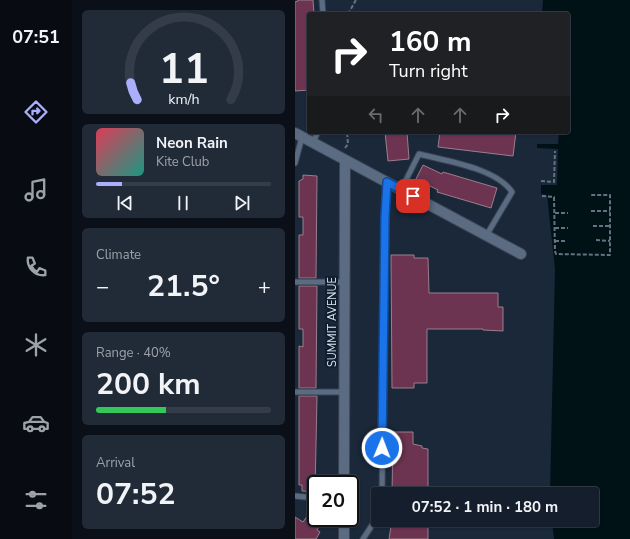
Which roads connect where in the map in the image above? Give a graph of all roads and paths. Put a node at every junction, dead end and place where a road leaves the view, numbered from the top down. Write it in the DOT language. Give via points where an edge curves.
graph roads {
  1 [pos="323,0"];
  2 [pos="355,0"];
  3 [pos="323,12"];
  4 [pos="349,12"];
  5 [pos="317,134"];
  6 [pos="347,134"];
  7 [pos="299,135"];
  8 [pos="313,142"];
  9 [pos="555,151"];
  10 [pos="343,158"];
  11 [pos="295,163"];
  12 [pos="541,181"];
  13 [pos="387,182"];
  14 [pos="401,190"];
  15 [pos="591,195"];
  16 [pos="542,196"];
  17 [pos="591,211"];
  18 [pos="610,211"];
  19 [pos="555,213"];
  20 [pos="568,213"];
  21 [pos="593,226"];
  22 [pos="610,226"];
  23 [pos="555,228"];
  24 [pos="568,228"];
  25 [pos="487,236"];
  26 [pos="596,240"];
  27 [pos="555,241"];
  28 [pos="567,241"];
  29 [pos="610,241"];
  30 [pos="521,254"];
  31 [pos="295,282"];
  32 [pos="344,282"];
  33 [pos="295,392"];
  34 [pos="344,392"];
  35 [pos="344,475"];
  36 [pos="381,487"];
  37 [pos="295,496"];
  38 [pos="307,497"];
  39 [pos="343,527"];
  40 [pos="371,527"];
  41 [pos="344,539"];
  42 [pos="363,539"];
  1 -- 3 [label="lane"];
  2 -- 4 [label="path"];
  5 -- 8 [label="lane"];
  6 -- 10 [label="path"];
  7 -- 8 [label="street"];
  7 -- 11 [label="lane"];
  8 -- 10 [label="street"];
  9 -- 12 [label="path" via="554,182"];
  10 -- 13 [label="street"];
  10 -- 32 [label="street, SUMMIT AVENUE"];
  13 -- 14 [label="street"];
  13 -- 36 [label="lane"];
  14 -- 25 [label="street"];
  14 -- 25 [label="lane" via="419,154 484,171 507,184 512,192"];
  15 -- 18 [label="path" via="610,195"];
  16 -- 19 [label="path" via="554,196"];
  17 -- 18 [label="path"];
  18 -- 22 [label="path"];
  19 -- 20 [label="path"];
  19 -- 23 [label="path"];
  21 -- 22 [label="path"];
  22 -- 29 [label="path"];
  23 -- 24 [label="path"];
  23 -- 27 [label="path"];
  25 -- 30 [label="street"];
  26 -- 29 [label="path"];
  27 -- 28 [label="path"];
  27 -- 29 [label="path" via="556,254 610,255"];
  31 -- 32 [label="lane"];
  32 -- 34 [label="street, SUMMIT AVENUE"];
  33 -- 34 [label="lane"];
  34 -- 35 [label="street, SUMMIT AVENUE"];
  37 -- 38 [label="lane"];
  39 -- 41 [label="street"];
  40 -- 42 [label="lane"];
}
